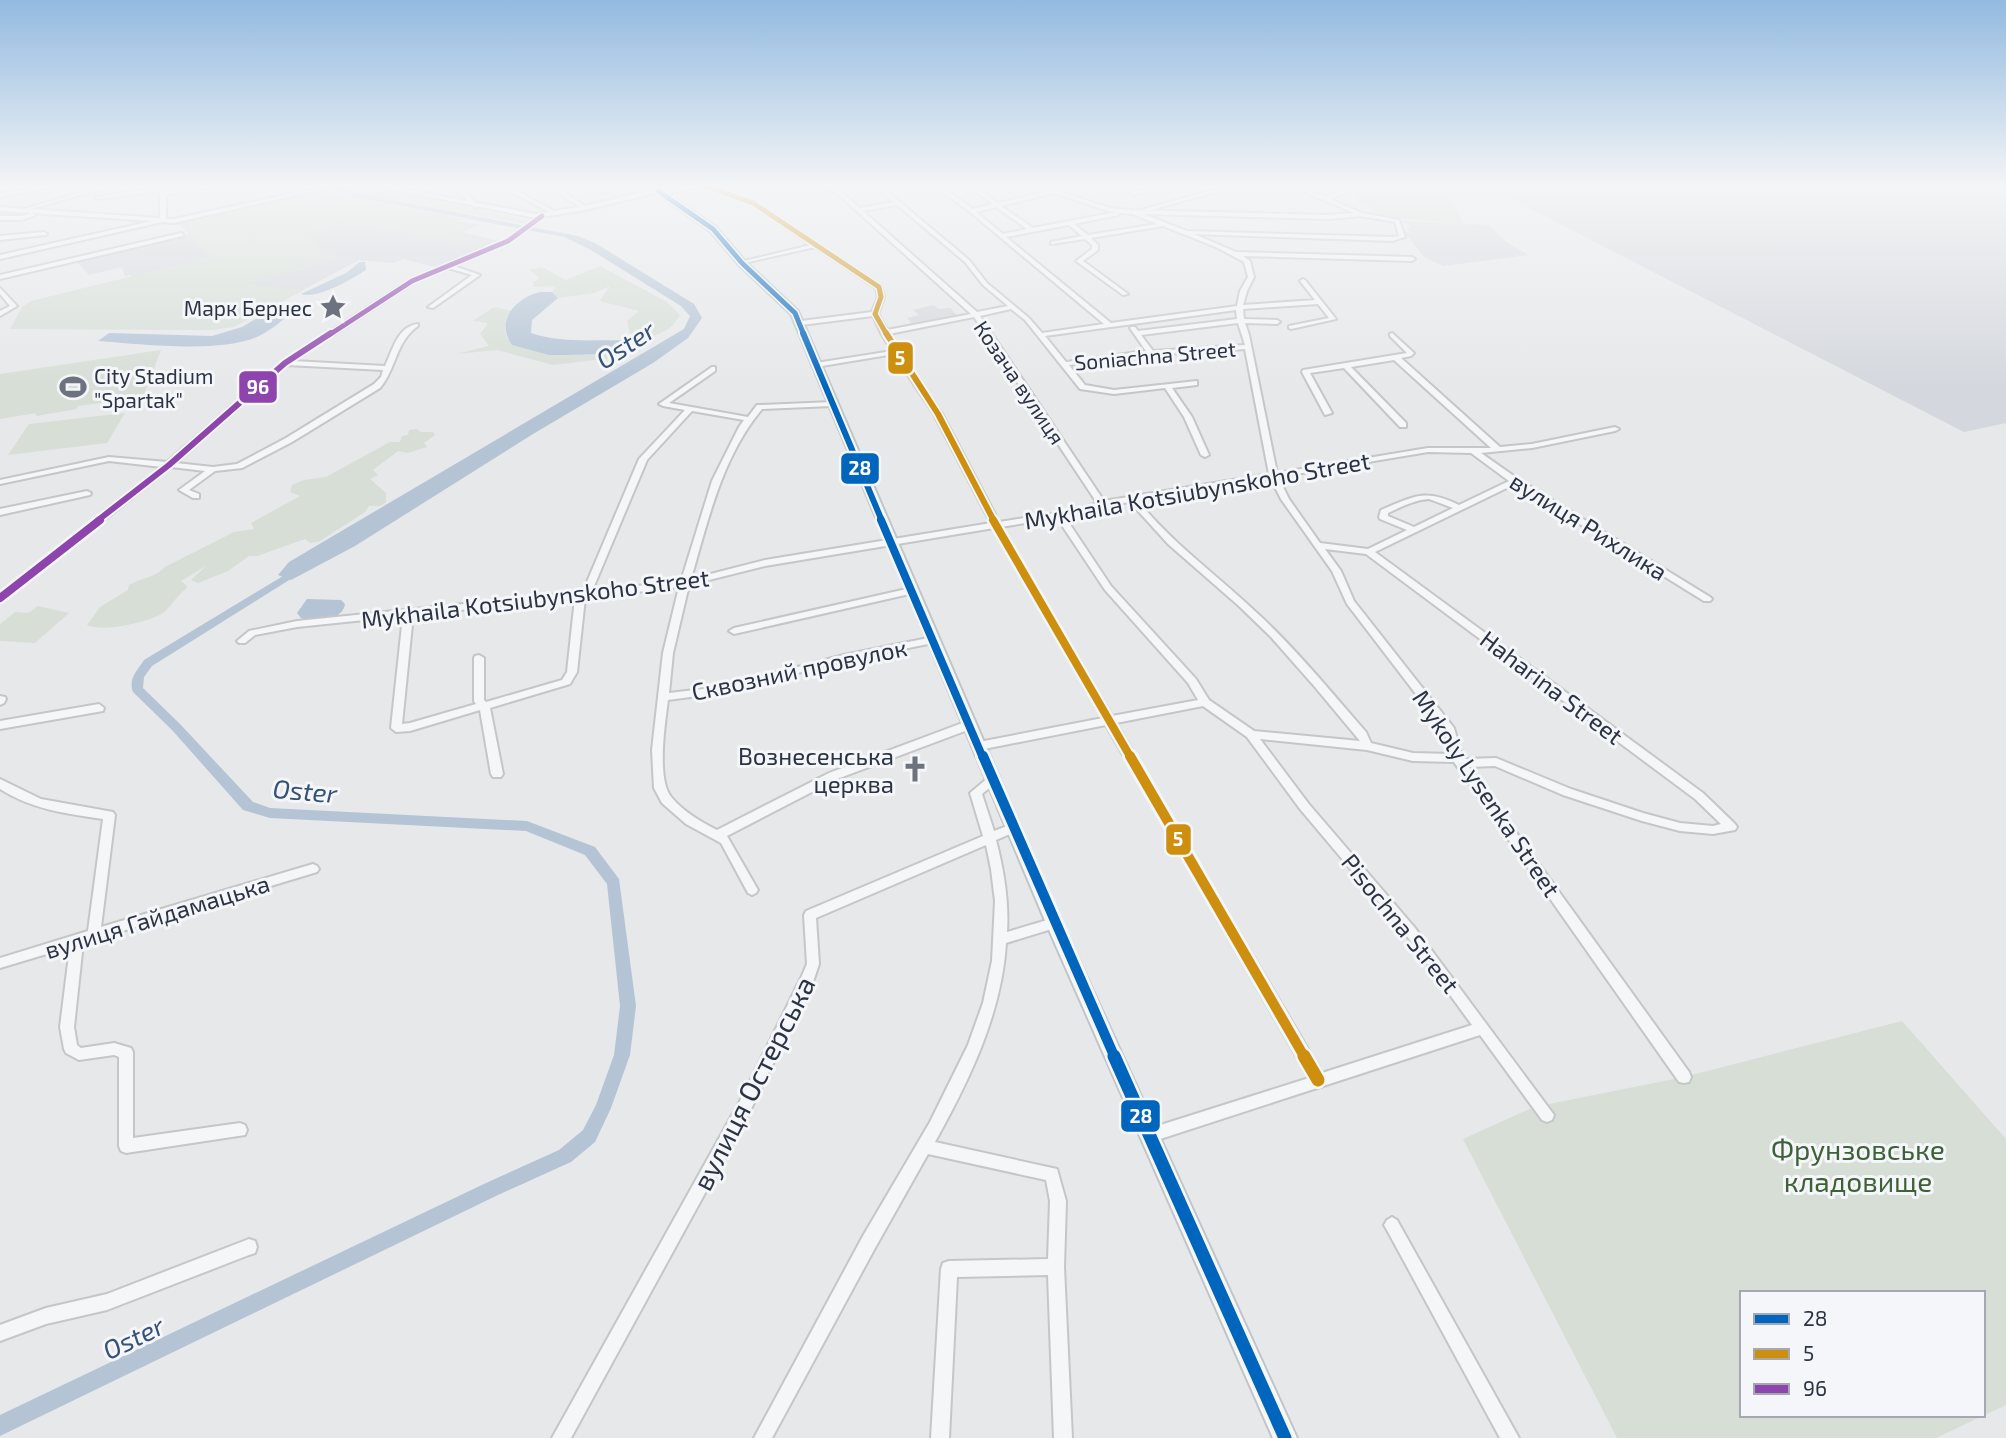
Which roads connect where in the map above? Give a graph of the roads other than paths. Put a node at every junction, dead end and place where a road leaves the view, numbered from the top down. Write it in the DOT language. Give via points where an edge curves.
graph roads {
  1 [pos="102,254"];
  2 [pos="477,254"];
  3 [pos="734,254"];
  4 [pos="779,254"];
  5 [pos="831,254"];
  6 [pos="908,254"];
  7 [pos="959,254"];
  8 [pos="1022,254"];
  9 [pos="1089,254"];
  10 [pos="1237,254"];
  11 [pos="1241,254"];
  12 [pos="1412,259"];
  13 [pos="742,263"];
  14 [pos="448,266"];
  15 [pos="0,277"];
  16 [pos="1303,281"];
  17 [pos="0,290"];
  18 [pos="1125,294"];
  19 [pos="1318,302"];
  20 [pos="430,307"];
  21 [pos="1013,307"];
  22 [pos="1240,307"];
  23 [pos="0,314"];
  24 [pos="875,314"];
  25 [pos="976,315"];
  26 [pos="1238,321"];
  27 [pos="1276,322"];
  28 [pos="801,323"];
  29 [pos="1130,323"];
  30 [pos="416,326"];
  31 [pos="1109,326"];
  32 [pos="1291,327"];
  33 [pos="884,333"];
  34 [pos="1137,333"];
  35 [pos="1040,335"];
  36 [pos="1392,335"];
  37 [pos="1247,347"];
  38 [pos="896,352"];
  39 [pos="1152,353"];
  40 [pos="1396,358"];
  41 [pos="285,363"];
  42 [pos="1063,364"];
  43 [pos="816,365"];
  44 [pos="1345,365"];
  45 [pos="387,368"];
  46 [pos="712,369"];
  47 [pos="1194,383"];
  48 [pos="1167,386"];
  49 [pos="832,404"];
  50 [pos="689,410"];
  51 [pos="1328,413"];
  52 [pos="749,419"];
  53 [pos="1403,425"];
  54 [pos="1615,429"];
  55 [pos="1498,450"];
  56 [pos="1473,451"];
  57 [pos="1205,455"];
  58 [pos="169,464"];
  59 [pos="213,469"];
  60 [pos="1274,477"];
  61 [pos="1515,481"];
  62 [pos="0,482"];
  63 [pos="87,494"];
  64 [pos="196,496"];
  65 [pos="1133,500"];
  66 [pos="1102,504"];
  67 [pos="1459,508"];
  68 [pos="0,512"];
  69 [pos="1059,514"];
  70 [pos="996,525"];
  71 [pos="1414,530"];
  72 [pos="892,544"];
  73 [pos="1318,545"];
  74 [pos="1369,552"];
  75 [pos="685,583"];
  76 [pos="911,591"];
  77 [pos="584,594"];
  78 [pos="0,598"];
  79 [pos="1707,599"];
  80 [pos="408,614"];
  81 [pos="734,631"];
  82 [pos="933,640"];
  83 [pos="242,641"];
  84 [pos="479,658"];
  85 [pos="664,697"];
  86 [pos="1205,702"];
  87 [pos="484,706"];
  88 [pos="99,708"];
  89 [pos="1109,720"];
  90 [pos="969,725"];
  91 [pos="0,726"];
  92 [pos="1251,734"];
  93 [pos="979,746"];
  94 [pos="1367,746"];
  95 [pos="1457,758"];
  96 [pos="497,774"];
  97 [pos="993,780"];
  98 [pos="0,783"];
  99 [pos="1013,828"];
  100 [pos="718,835"];
  101 [pos="990,837"];
  102 [pos="313,869"];
  103 [pos="752,890"];
  104 [pos="1055,923"];
  105 [pos="94,935"];
  106 [pos="77,940"];
  107 [pos="1000,940"];
  108 [pos="0,964"];
  109 [pos="1483,1028"];
  110 [pos="1684,1077"];
  111 [pos="1318,1080"];
  112 [pos="1547,1115"];
  113 [pos="240,1130"];
  114 [pos="1151,1135"];
  115 [pos="923,1146"];
  116 [pos="1392,1225"];
  117 [pos="249,1247"];
  118 [pos="1056,1267"];
  119 [pos="0,1333"];
  120 [pos="561,1438"];
  121 [pos="763,1438"];
  122 [pos="940,1438"];
  123 [pos="1063,1438"];
  124 [pos="1285,1438"];
  125 [pos="1510,1438"];
  1 -- 15 [label="street"];
  2 -- 14 [label="street"];
  3 -- 13 [label="main road"];
  4 -- 13 [label="street"];
  5 -- 24 [label="street" via="876,283 881,297"];
  6 -- 25 [label="street, Козача вулиця"];
  7 -- 21 [label="street"];
  8 -- 31 [label="street"];
  9 -- 18 [label="street" via="1079,261"];
  10 -- 22 [label="street, Mykoly Lysenka Street" via="1247,261 1251,277 1241,292"];
  11 -- 12 [label="street"];
  13 -- 28 [label="main road"];
  14 -- 20 [label="street" via="477,275"];
  14 -- 41 [label="street" via="412,281"];
  16 -- 19 [label="street"];
  17 -- 23 [label="street" via="14,306"];
  19 -- 22 [label="street"];
  19 -- 32 [label="street" via="1333,318"];
  21 -- 25 [label="street"];
  21 -- 35 [label="street"];
  22 -- 26 [label="street, Mykoly Lysenka Street"];
  22 -- 29 [label="street"];
  24 -- 28 [label="street"];
  24 -- 33 [label="street"];
  25 -- 33 [label="street"];
  25 -- 66 [label="street, Козача вулиця"];
  26 -- 27 [label="street"];
  26 -- 34 [label="street"];
  26 -- 37 [label="street, Mykoly Lysenka Street"];
  28 -- 43 [label="main road"];
  29 -- 31 [label="street"];
  29 -- 34 [label="street"];
  30 -- 45 [label="street" via="404,333"];
  31 -- 35 [label="street"];
  33 -- 38 [label="street"];
  34 -- 39 [label="street"];
  35 -- 42 [label="street"];
  36 -- 40 [label="street" via="1411,353"];
  37 -- 39 [label="street, Soniachna Street"];
  37 -- 60 [label="street, Mykoly Lysenka Street"];
  38 -- 43 [label="street"];
  38 -- 70 [label="street" via="938,414"];
  39 -- 42 [label="street, Soniachna Street"];
  40 -- 44 [label="street"];
  40 -- 55 [label="street"];
  41 -- 45 [label="street"];
  41 -- 58 [label="street"];
  42 -- 48 [label="street" via="1083,387 1091,389 1114,392"];
  43 -- 49 [label="main road"];
  44 -- 51 [label="street" via="1306,372"];
  44 -- 53 [label="street"];
  45 -- 59 [label="street" via="377,386 289,440 244,464"];
  46 -- 50 [label="street" via="663,404"];
  47 -- 48 [label="street"];
  48 -- 57 [label="street" via="1188,416"];
  49 -- 52 [label="street" via="760,407"];
  49 -- 72 [label="main road"];
  50 -- 52 [label="street"];
  50 -- 77 [label="street" via="643,459"];
  52 -- 75 [label="street" via="716,481"];
  54 -- 55 [label="street, Mykhaila Kotsiubynskoho Street"];
  55 -- 56 [label="street, Mykhaila Kotsiubynskoho Street"];
  56 -- 60 [label="street, Mykhaila Kotsiubynskoho Street" via="1428,450"];
  56 -- 61 [label="street, вулиця Рихлика"];
  58 -- 59 [label="street"];
  58 -- 62 [label="street" via="109,458"];
  58 -- 78 [label="street"];
  59 -- 64 [label="street" via="183,490"];
  60 -- 65 [label="street, Mykhaila Kotsiubynskoho Street"];
  60 -- 73 [label="street, Mykoly Lysenka Street"];
  61 -- 67 [label="street"];
  61 -- 79 [label="street, вулиця Рихлика"];
  63 -- 68 [label="street"];
  65 -- 66 [label="street, Mykhaila Kotsiubynskoho Street"];
  65 -- 94 [label="street" via="1165,540 1290,653"];
  66 -- 69 [label="street, Mykhaila Kotsiubynskoho Street"];
  67 -- 71 [label="street"];
  67 -- 71 [label="street" via="1436,496 1423,496 1384,512 1383,517"];
  69 -- 70 [label="street, Mykhaila Kotsiubynskoho Street"];
  69 -- 86 [label="street" via="1108,588 1192,681"];
  70 -- 72 [label="street, Mykhaila Kotsiubynskoho Street"];
  70 -- 89 [label="street"];
  71 -- 74 [label="street"];
  72 -- 75 [label="street, Mykhaila Kotsiubynskoho Street" via="765,563"];
  72 -- 76 [label="main road"];
  73 -- 74 [label="street, Haharina Street"];
  73 -- 95 [label="street, Mykoly Lysenka Street" via="1350,602 1450,731"];
  74 -- 95 [label="street, Haharina Street" via="1699,796 1731,827 1680,827 1567,792 1496,762 1464,763"];
  75 -- 77 [label="street, Mykhaila Kotsiubynskoho Street"];
  75 -- 85 [label="street" via="668,653"];
  76 -- 81 [label="street"];
  76 -- 82 [label="main road"];
  77 -- 80 [label="street, Mykhaila Kotsiubynskoho Street"];
  77 -- 87 [label="street" via="578,605 572,673 566,682"];
  80 -- 83 [label="street, Mykhaila Kotsiubynskoho Street" via="297,624 252,633"];
  80 -- 87 [label="street" via="396,728"];
  82 -- 85 [label="street, Сквозний провулок" via="720,690"];
  82 -- 90 [label="main road"];
  84 -- 87 [label="street" via="479,701"];
  85 -- 100 [label="street" via="657,750 660,789 676,811"];
  86 -- 89 [label="street"];
  86 -- 92 [label="street"];
  87 -- 96 [label="street"];
  88 -- 91 [label="street"];
  89 -- 93 [label="street"];
  89 -- 111 [label="street"];
  90 -- 93 [label="main road"];
  90 -- 100 [label="street" via="833,776"];
  92 -- 94 [label="street"];
  92 -- 109 [label="street, Pisochna Street"];
  93 -- 97 [label="main road"];
  94 -- 95 [label="street" via="1413,757"];
  95 -- 110 [label="street, Mykoly Lysenka Street"];
  97 -- 99 [label="main road"];
  97 -- 101 [label="street" via="976,793"];
  98 -- 105 [label="street" via="42,803 110,815"];
  99 -- 101 [label="street, вулиця Остерська"];
  99 -- 104 [label="main road"];
  100 -- 103 [label="street"];
  101 -- 107 [label="street" via="1000,884"];
  101 -- 120 [label="street, вулиця Остерська" via="810,915 813,964 807,979 746,1104"];
  102 -- 105 [label="street, вулиця Гайдамацька"];
  104 -- 107 [label="street"];
  104 -- 114 [label="main road"];
  105 -- 106 [label="street, вулиця Гайдамацька"];
  106 -- 108 [label="street, вулиця Гайдамацька"];
  106 -- 113 [label="street" via="67,1027 71,1049 79,1054 114,1049 126,1052 126,1146"];
  107 -- 115 [label="street" via="983,1025 959,1083"];
  109 -- 111 [label="street"];
  109 -- 112 [label="street, Pisochna Street"];
  111 -- 114 [label="street"];
  114 -- 124 [label="main road"];
  115 -- 118 [label="street" via="1052,1174 1058,1201"];
  115 -- 121 [label="street"];
  116 -- 125 [label="street"];
  117 -- 119 [label="street" via="107,1302 46,1316"];
  118 -- 122 [label="street" via="949,1269"];
  118 -- 123 [label="street"];
}
